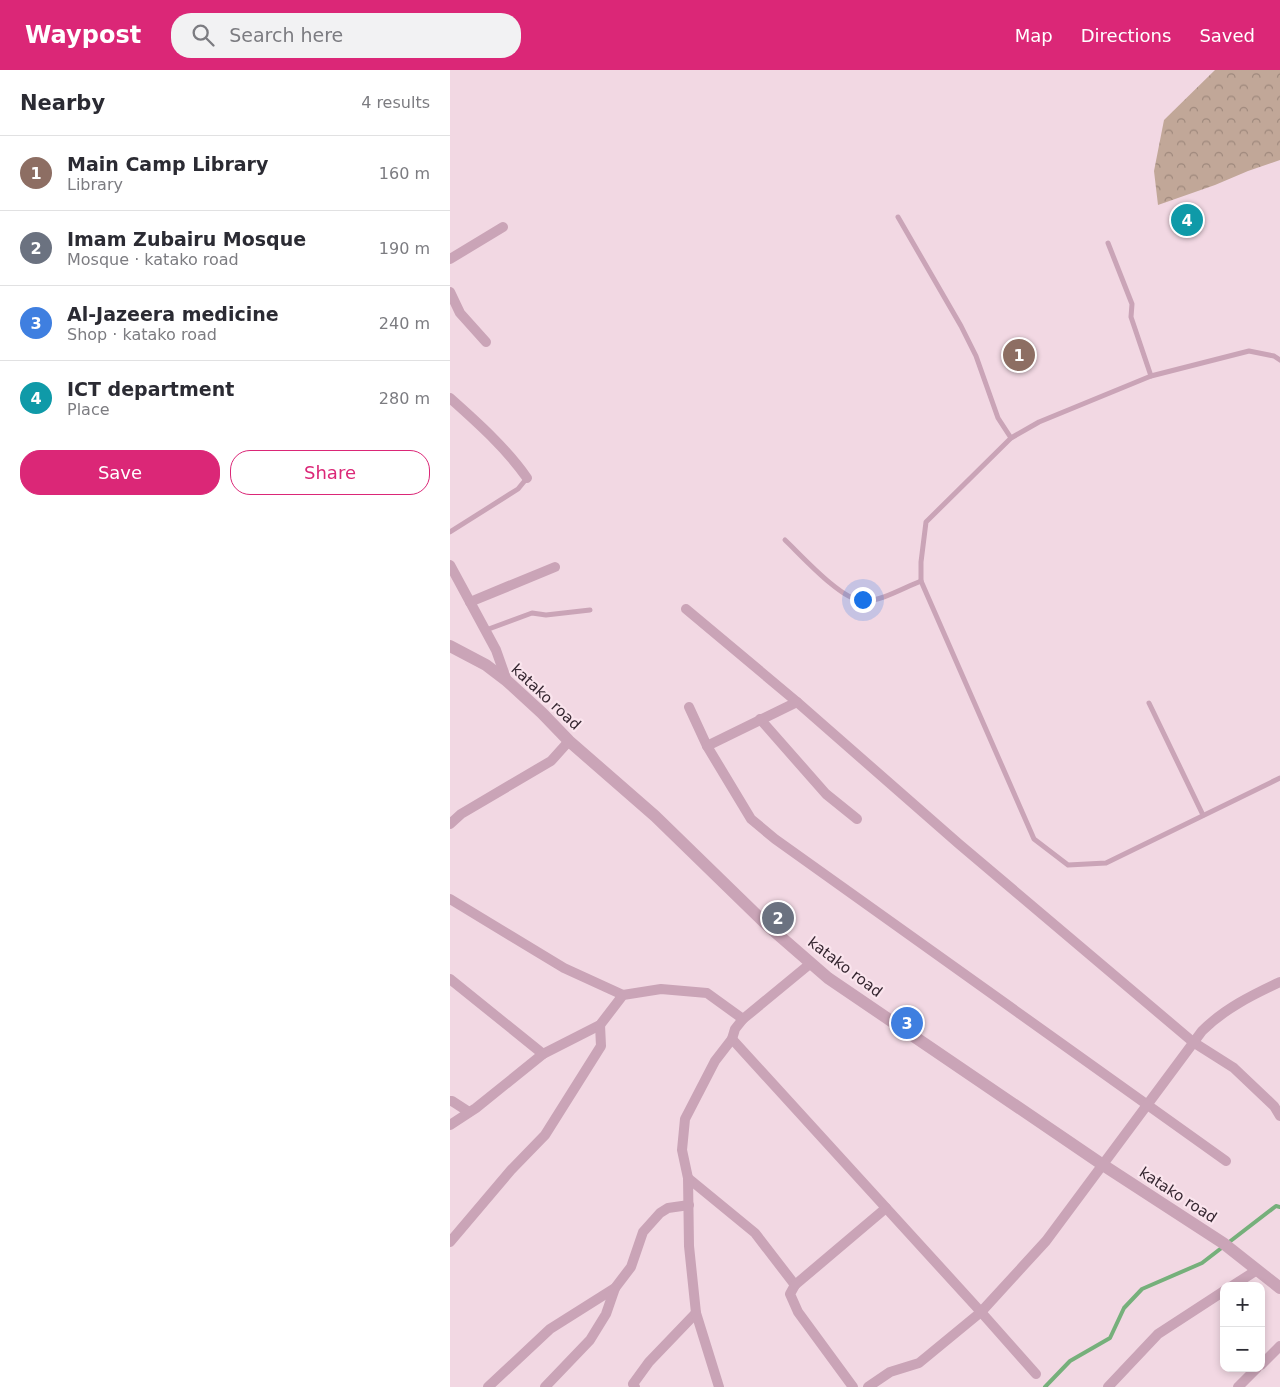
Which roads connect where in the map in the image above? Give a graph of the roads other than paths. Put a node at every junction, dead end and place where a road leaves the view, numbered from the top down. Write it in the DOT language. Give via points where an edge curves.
graph roads {
  1 [pos="898,217"];
  2 [pos="503,227"];
  3 [pos="1108,243"];
  4 [pos="450,258"];
  5 [pos="450,292"];
  6 [pos="486,342"];
  7 [pos="1280,360"];
  8 [pos="1151,376"];
  9 [pos="450,398"];
  10 [pos="1011,438"];
  11 [pos="527,478"];
  12 [pos="450,532"];
  13 [pos="785,540"];
  14 [pos="450,565"];
  15 [pos="555,567"];
  16 [pos="921,581"];
  17 [pos="470,602"];
  18 [pos="686,609"];
  19 [pos="590,610"];
  20 [pos="485,630"];
  21 [pos="450,646"];
  22 [pos="507,681"];
  23 [pos="797,702"];
  24 [pos="1148,702"];
  25 [pos="689,707"];
  26 [pos="760,719"];
  27 [pos="569,741"];
  28 [pos="707,746"];
  29 [pos="1280,778"];
  30 [pos="1203,815"];
  31 [pos="858,819"];
  32 [pos="450,824"];
  33 [pos="450,899"];
  34 [pos="811,963"];
  35 [pos="450,979"];
  36 [pos="1280,982"];
  37 [pos="623,995"];
  38 [pos="743,1019"];
  39 [pos="600,1025"];
  40 [pos="732,1039"];
  41 [pos="1193,1042"];
  42 [pos="543,1054"];
  43 [pos="450,1101"];
  44 [pos="1147,1104"];
  45 [pos="469,1112"];
  46 [pos="1280,1116"];
  47 [pos="450,1125"];
  48 [pos="1226,1161"];
  49 [pos="1103,1165"];
  50 [pos="688,1178"];
  51 [pos="689,1204"];
  52 [pos="886,1208"];
  53 [pos="450,1242"];
  54 [pos="1257,1270"];
  55 [pos="1238,1282"];
  56 [pos="795,1285"];
  57 [pos="615,1288"];
  58 [pos="1280,1288"];
  59 [pos="1220,1294"];
  60 [pos="981,1312"];
  61 [pos="696,1313"];
  62 [pos="1280,1346"];
  63 [pos="1265,1360"];
  64 [pos="1253,1372"];
  65 [pos="1036,1374"];
  66 [pos="488,1387"];
  67 [pos="545,1387"];
  68 [pos="635,1387"];
  69 [pos="719,1387"];
  70 [pos="853,1387"];
  71 [pos="868,1387"];
  72 [pos="1108,1387"];
  73 [pos="1238,1387"];
  1 -- 10 [label="lane" via="961,326 976,356 998,418"];
  2 -- 4 [label="street"];
  3 -- 8 [label="lane" via="1132,304 1131,318"];
  5 -- 6 [label="street" via="460,313"];
  7 -- 8 [label="lane" via="1248,351"];
  8 -- 10 [label="lane" via="1039,422"];
  9 -- 11 [label="street" via="476,421"];
  10 -- 16 [label="lane" via="926,522"];
  11 -- 12 [label="lane" via="518,489"];
  13 -- 16 [label="lane" via="848,597 862,601"];
  14 -- 17 [label="street"];
  15 -- 17 [label="street"];
  16 -- 30 [label="lane" via="1034,839 1068,865 1106,863"];
  17 -- 20 [label="street"];
  18 -- 23 [label="street"];
  19 -- 20 [label="lane" via="546,616 532,613"];
  20 -- 22 [label="street"];
  21 -- 22 [label="street, katako road" via="486,665"];
  22 -- 27 [label="street, katako road"];
  23 -- 26 [label="street"];
  23 -- 41 [label="street" via="958,844"];
  24 -- 30 [label="lane"];
  25 -- 28 [label="street"];
  26 -- 28 [label="street"];
  26 -- 31 [label="street" via="826,794"];
  27 -- 32 [label="street" via="551,761"];
  27 -- 34 [label="street, katako road" via="655,816"];
  28 -- 44 [label="street" via="751,819 775,839"];
  29 -- 30 [label="lane"];
  33 -- 37 [label="street" via="564,968"];
  34 -- 38 [label="street"];
  34 -- 49 [label="street, katako road" via="828,978"];
  35 -- 42 [label="street"];
  36 -- 41 [label="street" via="1232,1007 1210,1023"];
  37 -- 38 [label="street" via="661,989 707,993"];
  37 -- 39 [label="street"];
  38 -- 40 [label="street"];
  39 -- 42 [label="street"];
  39 -- 53 [label="street" via="600,1046 545,1135"];
  40 -- 50 [label="street" via="715,1061 685,1119 682,1150"];
  40 -- 52 [label="street"];
  41 -- 44 [label="street"];
  41 -- 46 [label="street" via="1234,1068 1274,1106"];
  42 -- 45 [label="street"];
  43 -- 45 [label="street"];
  44 -- 48 [label="street"];
  44 -- 49 [label="street"];
  45 -- 47 [label="street"];
  49 -- 54 [label="street, katako road" via="1223,1243"];
  49 -- 60 [label="street" via="1046,1241"];
  50 -- 51 [label="street"];
  50 -- 56 [label="street" via="754,1233"];
  51 -- 57 [label="street" via="668,1208 643,1232 630,1267"];
  51 -- 61 [label="street" via="689,1246"];
  52 -- 56 [label="street"];
  52 -- 60 [label="street"];
  54 -- 55 [label="street"];
  54 -- 58 [label="street, katako road"];
  56 -- 70 [label="street" via="790,1294 798,1312"];
  57 -- 66 [label="street" via="550,1328"];
  57 -- 67 [label="street" via="606,1314 590,1340"];
  59 -- 72 [label="street" via="1158,1334"];
  60 -- 65 [label="street"];
  60 -- 71 [label="street" via="919,1363 890,1372"];
  61 -- 68 [label="street" via="649,1362 633,1384"];
  61 -- 69 [label="street"];
  62 -- 63 [label="street"];
  64 -- 73 [label="street"];
}
